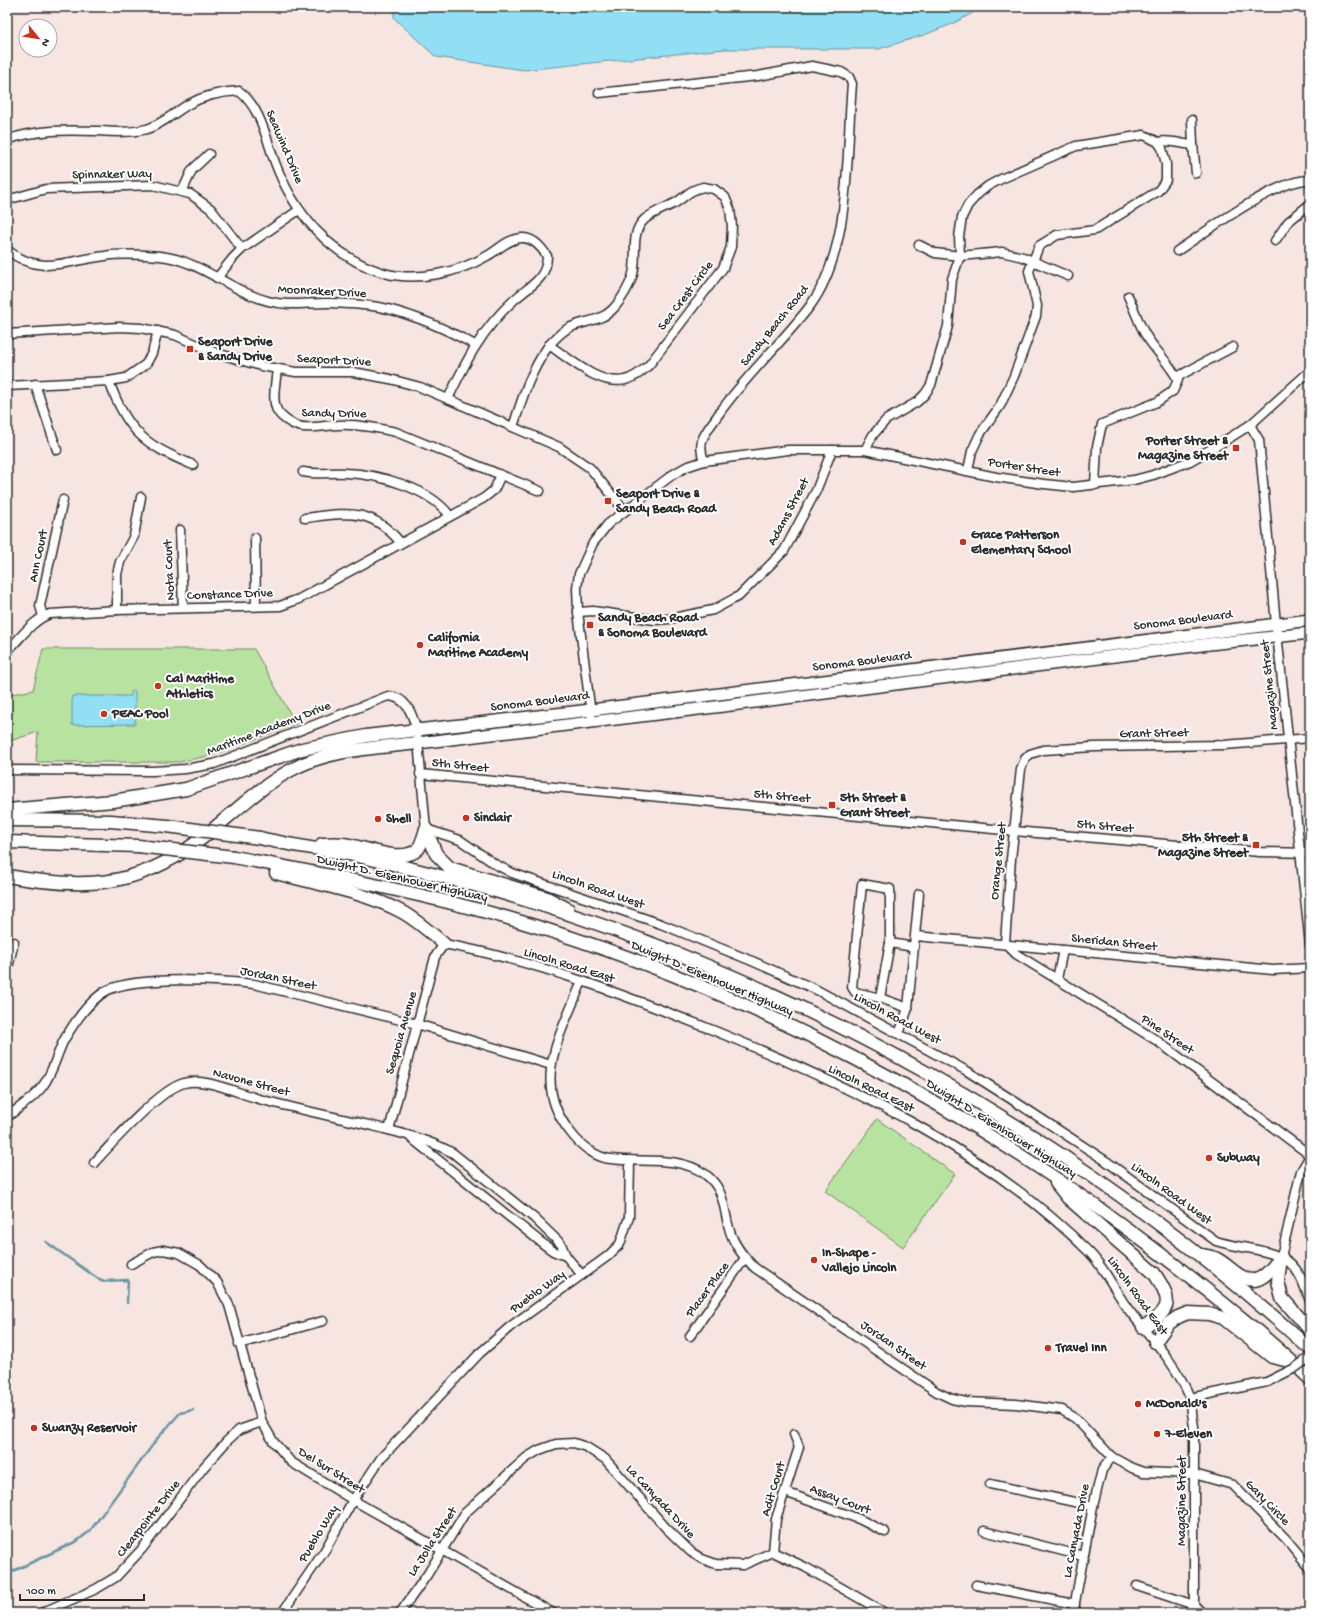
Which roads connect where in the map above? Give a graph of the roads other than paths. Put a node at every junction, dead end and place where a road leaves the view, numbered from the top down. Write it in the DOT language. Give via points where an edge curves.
graph roads {
  1 [pos="599,93"];
  2 [pos="1192,120"];
  3 [pos="7,140"];
  4 [pos="1158,142"];
  5 [pos="1193,144"];
  6 [pos="209,154"];
  7 [pos="1196,173"];
  8 [pos="1310,180"];
  9 [pos="182,192"];
  10 [pos="7,200"];
  11 [pos="1310,204"];
  12 [pos="299,210"];
  13 [pos="1275,241"];
  14 [pos="919,245"];
  15 [pos="242,249"];
  16 [pos="1177,251"];
  17 [pos="9,255"];
  18 [pos="960,256"];
  19 [pos="1032,261"];
  20 [pos="1068,276"];
  21 [pos="217,278"];
  22 [pos="1128,296"];
  23 [pos="158,331"];
  24 [pos="7,334"];
  25 [pos="475,345"];
  26 [pos="549,345"];
  27 [pos="1232,347"];
  28 [pos="277,369"];
  29 [pos="1310,371"];
  30 [pos="1177,377"];
  31 [pos="109,381"];
  32 [pos="35,384"];
  33 [pos="7,386"];
  34 [pos="448,400"];
  35 [pos="1250,425"];
  36 [pos="513,427"];
  37 [pos="57,450"];
  38 [pos="832,450"];
  39 [pos="865,450"];
  40 [pos="704,461"];
  41 [pos="193,465"];
  42 [pos="968,470"];
  43 [pos="303,472"];
  44 [pos="501,475"];
  45 [pos="1096,485"];
  46 [pos="540,492"];
  47 [pos="140,498"];
  48 [pos="63,500"];
  49 [pos="625,511"];
  50 [pos="450,516"];
  51 [pos="305,518"];
  52 [pos="180,530"];
  53 [pos="255,538"];
  54 [pos="400,542"];
  55 [pos="256,606"];
  56 [pos="183,608"];
  57 [pos="117,610"];
  58 [pos="578,612"];
  59 [pos="43,616"];
  60 [pos="1310,620"];
  61 [pos="1276,624"];
  62 [pos="1310,633"];
  63 [pos="1278,637"];
  64 [pos="7,651"];
  65 [pos="591,710"];
  66 [pos="592,722"];
  67 [pos="417,730"];
  68 [pos="1310,738"];
  69 [pos="1288,740"];
  70 [pos="418,743"];
  71 [pos="7,770"];
  72 [pos="420,774"];
  73 [pos="1019,782"];
  74 [pos="7,810"];
  75 [pos="7,820"];
  76 [pos="426,829"];
  77 [pos="1014,832"];
  78 [pos="7,842"];
  79 [pos="288,844"];
  80 [pos="1310,853"];
  81 [pos="1300,854"];
  82 [pos="234,857"];
  83 [pos="7,876"];
  84 [pos="919,894"];
  85 [pos="595,923"];
  86 [pos="916,936"];
  87 [pos="14,942"];
  88 [pos="890,943"];
  89 [pos="1005,943"];
  90 [pos="444,944"];
  91 [pos="1310,945"];
  92 [pos="914,947"];
  93 [pos="1063,950"];
  94 [pos="1310,968"];
  95 [pos="7,972"];
  96 [pos="1057,979"];
  97 [pos="582,982"];
  98 [pos="880,998"];
  99 [pos="908,1008"];
  100 [pos="417,1024"];
  101 [pos="900,1034"];
  102 [pos="551,1065"];
  103 [pos="7,1117"];
  104 [pos="389,1130"];
  105 [pos="406,1134"];
  106 [pos="1310,1156"];
  107 [pos="630,1160"];
  108 [pos="94,1163"];
  109 [pos="1046,1171"];
  110 [pos="1196,1253"];
  111 [pos="566,1256"];
  112 [pos="745,1258"];
  113 [pos="1280,1258"];
  114 [pos="131,1264"];
  115 [pos="582,1275"];
  116 [pos="1310,1301"];
  117 [pos="323,1321"];
  118 [pos="1143,1327"];
  119 [pos="1310,1330"];
  120 [pos="690,1336"];
  121 [pos="1155,1342"];
  122 [pos="239,1344"];
  123 [pos="1310,1350"];
  124 [pos="1310,1357"];
  125 [pos="1293,1362"];
  126 [pos="1310,1379"];
  127 [pos="1190,1398"];
  128 [pos="262,1422"];
  129 [pos="794,1434"];
  130 [pos="1112,1457"];
  131 [pos="1194,1474"];
  132 [pos="990,1484"];
  133 [pos="492,1489"];
  134 [pos="785,1492"];
  135 [pos="353,1500"];
  136 [pos="1093,1506"];
  137 [pos="984,1531"];
  138 [pos="885,1532"];
  139 [pos="442,1550"];
  140 [pos="773,1552"];
  141 [pos="1083,1556"];
  142 [pos="1310,1568"];
  143 [pos="976,1585"];
  144 [pos="1137,1586"];
  145 [pos="1074,1604"];
  146 [pos="540,1606"];
  147 [pos="1194,1609"];
  148 [pos="41,1613"];
  149 [pos="282,1613"];
  150 [pos="400,1613"];
  151 [pos="532,1613"];
  152 [pos="553,1613"];
  153 [pos="885,1613"];
  154 [pos="1073,1613"];
  155 [pos="1202,1613"];
  1 -- 40 [label="street, Sandy Beach Road" via="758,76 812,66 841,72 850,77 852,84 842,217 826,280 801,318 730,399 706,432 701,453"];
  2 -- 5 [label="street"];
  3 -- 12 [label="street, Seawind Drive" via="30,134 66,130 138,131 159,124 206,96 239,91 247,97 261,123 283,181"];
  4 -- 5 [label="street" via="1166,140 1177,144"];
  4 -- 18 [label="street" via="1144,135 1076,146 988,186 968,205 962,217"];
  4 -- 19 [label="street" via="1166,164 1166,180 1158,191 1095,230 1057,235 1039,246"];
  5 -- 7 [label="street"];
  6 -- 9 [label="street" via="192,170"];
  8 -- 16 [label="street" via="1284,185 1261,197"];
  9 -- 10 [label="street, Spinnaker Way" via="153,185 54,189"];
  9 -- 15 [label="street, Spinnaker Way" via="190,194 211,209"];
  11 -- 13 [label="street" via="1288,222"];
  12 -- 15 [label="street"];
  12 -- 25 [label="street, Seawind Drive" via="339,253 386,274 413,276 444,272 481,260 506,243 522,238 541,247 547,256 544,273 536,284 505,308"];
  14 -- 18 [label="street" via="935,253"];
  15 -- 21 [label="street"];
  17 -- 21 [label="street, Moonraker Drive" via="29,263 48,266 106,255 161,256 197,266"];
  18 -- 19 [label="street" via="1002,252"];
  18 -- 39 [label="street" via="952,279 948,326 931,385 917,402 886,420 873,435"];
  19 -- 20 [label="street"];
  19 -- 42 [label="street" via="1029,271 1037,306 1036,316 1014,376 1000,406 980,434 972,451"];
  21 -- 25 [label="street, Moonraker Drive" via="244,293 269,302 300,305 348,304 388,309 451,332"];
  22 -- 30 [label="street" via="1145,333"];
  23 -- 24 [label="street, Seaport Drive" via="119,327"];
  23 -- 28 [label="street, Seaport Drive" via="239,360"];
  23 -- 31 [label="street" via="146,364 126,378"];
  25 -- 34 [label="street, Seawind Drive"];
  26 -- 26 [label="street, Sea Crest Circle" via="568,328 603,317 616,305 633,274 635,238 638,228 645,219 677,202 690,190 703,187 714,189 725,197 730,209 732,226 731,247 723,268 649,365 636,375 615,381 588,371"];
  26 -- 36 [label="street, Sea Crest Circle" via="527,383"];
  27 -- 30 [label="street"];
  28 -- 34 [label="street, Seaport Drive" via="296,372 353,372 378,376 420,387"];
  28 -- 44 [label="street, Sandy Drive" via="274,400 278,411 285,419 297,426 307,428 338,425 382,429 416,439"];
  29 -- 35 [label="street, Porter Street"];
  30 -- 45 [label="street" via="1173,391 1157,402 1102,424 1097,447"];
  31 -- 32 [label="street"];
  31 -- 41 [label="street" via="118,404 134,429 163,453"];
  32 -- 33 [label="street"];
  32 -- 37 [label="street"];
  34 -- 36 [label="street, Seaport Drive"];
  35 -- 45 [label="street, Porter Street" via="1190,461 1134,480"];
  35 -- 61 [label="street, Magazine Street" via="1259,440"];
  36 -- 49 [label="street, Seaport Drive" via="559,446 576,458 599,478"];
  38 -- 39 [label="street, Porter Street"];
  38 -- 40 [label="street, Porter Street" via="788,450"];
  38 -- 58 [label="street, Adams Street" via="816,491 784,551 739,596 713,610 668,620 642,619 593,611"];
  39 -- 42 [label="street, Porter Street"];
  40 -- 49 [label="street" via="672,475"];
  42 -- 45 [label="street, Porter Street" via="1044,484 1073,487"];
  43 -- 50 [label="street" via="344,472 380,477 435,499"];
  44 -- 46 [label="street, Sandy Drive"];
  44 -- 50 [label="street, Constance Drive" via="494,490"];
  47 -- 57 [label="street" via="134,536 120,562 117,574"];
  48 -- 59 [label="street, Ann Court" via="40,606"];
  49 -- 58 [label="street" via="600,532 589,551 579,574"];
  50 -- 54 [label="street, Constance Drive"];
  51 -- 54 [label="street" via="346,513 363,516 389,528"];
  52 -- 56 [label="street, Nota Court"];
  53 -- 55 [label="street"];
  54 -- 55 [label="street, Constance Drive" via="299,599 280,606"];
  55 -- 56 [label="street, Constance Drive"];
  56 -- 57 [label="street, Constance Drive"];
  57 -- 59 [label="street, Constance Drive"];
  58 -- 65 [label="street"];
  59 -- 64 [label="street"];
  60 -- 61 [label="main road, Sonoma Boulevard"];
  61 -- 63 [label="street, Magazine Street"];
  61 -- 65 [label="main road, Sonoma Boulevard"];
  62 -- 63 [label="main road, Sonoma Boulevard"];
  63 -- 66 [label="main road, Sonoma Boulevard"];
  63 -- 69 [label="street, Magazine Street"];
  65 -- 66 [label="street"];
  65 -- 67 [label="main road, Sonoma Boulevard"];
  66 -- 70 [label="main road, Sonoma Boulevard"];
  67 -- 70 [label="street, Maritime Academy Drive"];
  67 -- 71 [label="street, Maritime Academy Drive" via="406,704 397,697 388,696 214,764 199,767 153,771"];
  67 -- 74 [label="highway" via="366,736 308,748 179,791 113,801"];
  68 -- 69 [label="street, Grant Street"];
  69 -- 73 [label="street, Grant Street" via="1224,745 1043,750 1030,754 1025,760"];
  69 -- 81 [label="street, Magazine Street"];
  70 -- 72 [label="street, Maritime Academy Drive"];
  70 -- 83 [label="highway" via="344,753 292,769 258,790 197,842 171,860 133,876 111,882 61,884"];
  72 -- 76 [label="street, Maritime Academy Drive"];
  72 -- 77 [label="street, 5th Street"];
  73 -- 77 [label="street, Orange Street"];
  75 -- 79 [label="highway, Dwight D. Eisenhower Highway, bridge" via="111,821 260,838"];
  76 -- 79 [label="highway" via="419,847 404,856 343,844"];
  76 -- 85 [label="highway" via="436,854 450,868 548,898"];
  76 -- 101 [label="street, Lincoln Road West" via="460,840 494,864 512,873 633,914 752,961 817,990"];
  77 -- 81 [label="street, 5th Street"];
  77 -- 89 [label="street, Orange Street"];
  78 -- 82 [label="highway, Dwight D. Eisenhower Highway, bridge" via="138,846"];
  79 -- 85 [label="highway, Dwight D. Eisenhower Highway" via="347,854 418,871 491,890"];
  80 -- 81 [label="street, 5th Street"];
  81 -- 91 [label="street, Magazine Street"];
  82 -- 90 [label="highway" via="271,871 390,906 422,925"];
  82 -- 109 [label="highway, Dwight D. Eisenhower Highway" via="460,904 554,932 630,959 708,990 855,1059 982,1131"];
  84 -- 86 [label="street"];
  85 -- 110 [label="highway, Dwight D. Eisenhower Highway" via="731,976 894,1055 989,1109 1050,1148"];
  86 -- 89 [label="street, Sheridan Street"];
  86 -- 92 [label="street"];
  87 -- 95 [label="street"];
  88 -- 92 [label="street"];
  88 -- 98 [label="street"];
  88 -- 98 [label="street" via="890,889 862,884 852,987 854,992"];
  89 -- 93 [label="street, Sheridan Street"];
  89 -- 96 [label="street, Pine Street" via="1016,954"];
  90 -- 97 [label="street, Lincoln Road East" via="474,950"];
  90 -- 100 [label="street, Sequoia Avenue" via="435,957"];
  92 -- 99 [label="street"];
  93 -- 94 [label="street, Sheridan Street" via="1273,970"];
  93 -- 96 [label="street"];
  96 -- 106 [label="street, Pine Street" via="1156,1040"];
  97 -- 102 [label="street"];
  97 -- 118 [label="street, Lincoln Road East" via="654,1007 782,1059 923,1129 998,1176 1069,1233 1102,1268"];
  98 -- 99 [label="street"];
  99 -- 101 [label="street"];
  100 -- 102 [label="street, Jordan Street"];
  100 -- 103 [label="street, Jordan Street" via="254,984 184,981 122,986 108,990 80,1016 64,1041 42,1088"];
  100 -- 104 [label="street, Sequoia Avenue"];
  101 -- 113 [label="street, Lincoln Road West" via="967,1071 1060,1130 1216,1241"];
  102 -- 107 [label="street" via="550,1088 554,1105 561,1121 575,1139 587,1149 609,1159"];
  104 -- 105 [label="street, Navone Street"];
  104 -- 108 [label="street, Navone Street" via="263,1100 209,1083 186,1082 166,1094 120,1133"];
  105 -- 111 [label="street, Navone Street" via="542,1243"];
  105 -- 111 [label="street, Navone Street" via="453,1153 534,1218 561,1244"];
  106 -- 113 [label="street" via="1301,1171"];
  107 -- 112 [label="street, Jordan Street" via="678,1164 705,1174 721,1193 729,1228 739,1252"];
  107 -- 115 [label="street, Pueblo Way" via="629,1217 625,1233 620,1244 608,1256"];
  109 -- 118 [label="highway" via="1068,1198 1154,1274 1162,1286 1166,1295 1166,1307 1159,1317"];
  109 -- 125 [label="highway, Dwight D. Eisenhower Highway" via="1134,1233"];
  110 -- 113 [label="highway" via="1217,1259 1251,1280 1263,1276"];
  110 -- 123 [label="highway, Dwight D. Eisenhower Highway"];
  111 -- 115 [label="street, Navone Street"];
  112 -- 120 [label="street, Placer Place"];
  112 -- 130 [label="street, Jordan Street" via="755,1268 937,1392 966,1402 1016,1404 1062,1410 1074,1418"];
  113 -- 116 [label="street, Lincoln Road West" via="1290,1263 1300,1276"];
  113 -- 119 [label="highway" via="1278,1289 1282,1298"];
  114 -- 122 [label="street, Del Sur Street" via="153,1252 163,1250 179,1253 200,1265 224,1293"];
  115 -- 135 [label="street, Pueblo Way" via="511,1326 480,1353 381,1458"];
  117 -- 122 [label="street"];
  118 -- 121 [label="street, Lincoln Road East"];
  121 -- 125 [label="highway" via="1168,1324 1178,1317 1188,1313 1209,1314 1223,1318 1272,1357"];
  121 -- 127 [label="street, Lincoln Road East" via="1180,1376"];
  122 -- 128 [label="street, Del Sur Street"];
  124 -- 127 [label="street, bridge" via="1267,1382"];
  125 -- 126 [label="highway, Dwight D. Eisenhower Highway"];
  127 -- 131 [label="street, Magazine Street" via="1194,1427"];
  128 -- 135 [label="street, Del Sur Street" via="273,1441 291,1462"];
  128 -- 148 [label="street, Clearpointe Drive" via="239,1430 227,1441 116,1578"];
  129 -- 134 [label="street, Adit Court" via="799,1447"];
  130 -- 131 [label="street, Jordan Street" via="1143,1472"];
  130 -- 136 [label="street, La Canyada Drive" via="1102,1470"];
  131 -- 142 [label="street, Gary Circle" via="1233,1485 1286,1539"];
  131 -- 147 [label="street, Magazine Street"];
  132 -- 136 [label="street"];
  133 -- 139 [label="street, La Jolla Street" via="465,1513"];
  133 -- 140 [label="street, La Canyada Drive" via="539,1450 556,1444 574,1443 586,1446 605,1459 666,1528 702,1559 716,1564 743,1565"];
  134 -- 138 [label="street, Assay Court"];
  134 -- 140 [label="street, Adit Court" via="776,1519"];
  135 -- 139 [label="street, Del Sur Street"];
  135 -- 149 [label="street, Pueblo Way" via="325,1550"];
  136 -- 141 [label="street, La Canyada Drive"];
  137 -- 141 [label="street"];
  139 -- 146 [label="street, Del Sur Street"];
  139 -- 150 [label="street, La Jolla Street"];
  140 -- 153 [label="street" via="805,1567"];
  141 -- 145 [label="street, La Canyada Drive"];
  143 -- 145 [label="street"];
  144 -- 147 [label="street"];
  145 -- 154 [label="street, La Canyada Drive"];
  146 -- 151 [label="street"];
  146 -- 152 [label="street, Del Sur Street"];
  147 -- 155 [label="street"];
}
